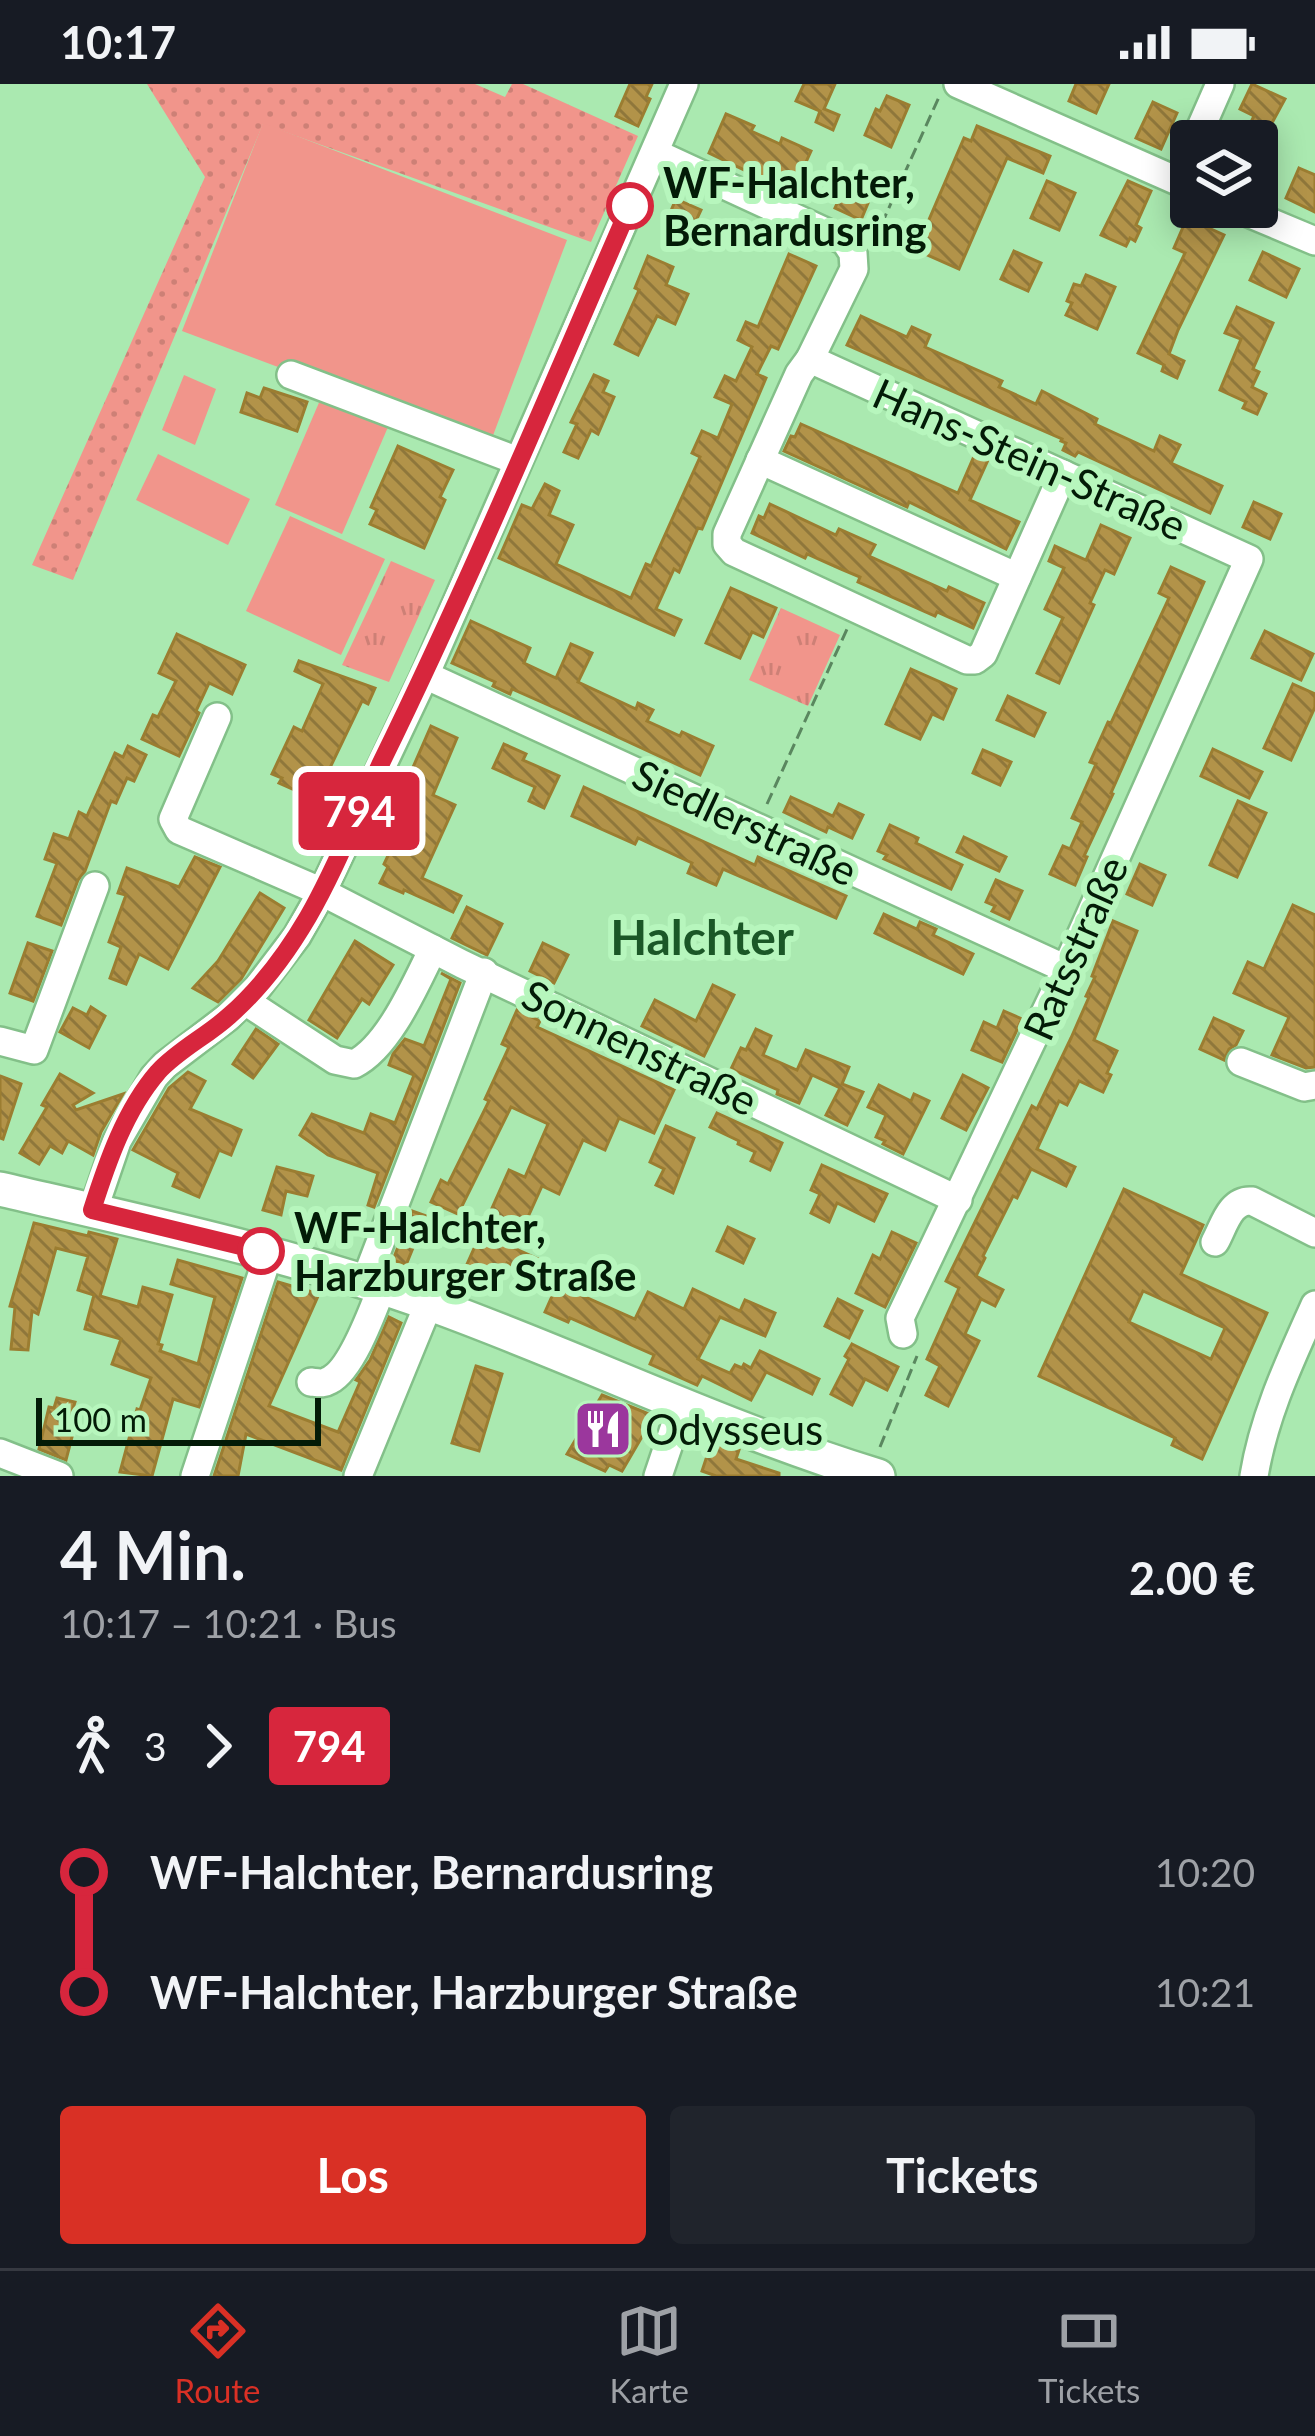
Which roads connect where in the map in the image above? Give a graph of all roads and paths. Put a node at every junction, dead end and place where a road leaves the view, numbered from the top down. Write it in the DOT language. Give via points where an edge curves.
graph roads {
  1 [pos="685,84"];
  2 [pos="945,84"];
  3 [pos="958,84"];
  4 [pos="1220,84"];
  5 [pos="1205,120"];
  6 [pos="655,152"];
  7 [pos="1170,177"];
  8 [pos="1278,225"];
  9 [pos="1315,241"];
  10 [pos="853,253"];
  11 [pos="810,359"];
  12 [pos="291,375"];
  13 [pos="760,460"];
  14 [pos="518,461"];
  15 [pos="1063,474"];
  16 [pos="1249,559"];
  17 [pos="1017,577"];
  18 [pos="856,609"];
  19 [pos="425,675"];
  20 [pos="217,717"];
  21 [pos="757,827"];
  22 [pos="94,886"];
  23 [pos="322,892"];
  24 [pos="434,949"];
  25 [pos="1066,969"];
  26 [pos="484,972"];
  27 [pos="245,1000"];
  28 [pos="0,1041"];
  29 [pos="1241,1062"];
  30 [pos="1315,1085"];
  31 [pos="0,1189"];
  32 [pos="958,1200"];
  33 [pos="92,1210"];
  34 [pos="1315,1233"];
  35 [pos="1215,1242"];
  36 [pos="269,1253"];
  37 [pos="374,1285"];
  38 [pos="429,1304"];
  39 [pos="1315,1305"];
  40 [pos="903,1334"];
  41 [pos="311,1382"];
  42 [pos="682,1405"];
  43 [pos="0,1453"];
  44 [pos="873,1475"];
  45 [pos="59,1476"];
  46 [pos="195,1476"];
  47 [pos="358,1476"];
  48 [pos="658,1476"];
  49 [pos="1254,1476"];
  1 -- 6 [label="street"];
  2 -- 10 [label="path" via="873,244"];
  3 -- 7 [label="street"];
  4 -- 5 [label="street"];
  6 -- 10 [label="street" via="845,241"];
  6 -- 14 [label="street"];
  8 -- 9 [label="street"];
  10 -- 11 [label="street" via="854,269"];
  11 -- 13 [label="street"];
  11 -- 15 [label="street, Hans-Stein-Straße"];
  12 -- 14 [label="street"];
  13 -- 17 [label="street"];
  13 -- 18 [label="street" via="727,544"];
  14 -- 19 [label="street"];
  15 -- 16 [label="street, Hans-Stein-Straße"];
  15 -- 17 [label="street"];
  16 -- 25 [label="street, Ratsstraße"];
  17 -- 18 [label="street" via="975,660"];
  18 -- 21 [label="path"];
  19 -- 21 [label="street, Siedlerstraße"];
  19 -- 23 [label="street"];
  20 -- 23 [label="street, Sonnenstraße" via="172,818 179,830"];
  21 -- 25 [label="street, Siedlerstraße"];
  22 -- 28 [label="street" via="34,1050"];
  23 -- 24 [label="street, Sonnenstraße"];
  23 -- 27 [label="street"];
  24 -- 26 [label="street, Sonnenstraße"];
  24 -- 27 [label="street" via="394,1021 354,1064 335,1060"];
  25 -- 32 [label="street, Ratsstraße"];
  26 -- 32 [label="street, Sonnenstraße"];
  26 -- 37 [label="street"];
  27 -- 33 [label="street" via="154,1077 117,1141"];
  29 -- 30 [label="street"];
  31 -- 33 [label="main road"];
  32 -- 40 [label="street, Ratsstraße" via="900,1318"];
  33 -- 36 [label="main road"];
  34 -- 35 [label="street" via="1242,1200"];
  36 -- 37 [label="main road"];
  36 -- 46 [label="street"];
  37 -- 38 [label="main road"];
  37 -- 41 [label="street" via="359,1342 337,1375"];
  38 -- 42 [label="main road"];
  38 -- 47 [label="street"];
  39 -- 49 [label="street" via="1276,1392"];
  40 -- 44 [label="path" via="917,1357"];
  42 -- 44 [label="main road"];
  42 -- 48 [label="street"];
  43 -- 45 [label="street"];
}
